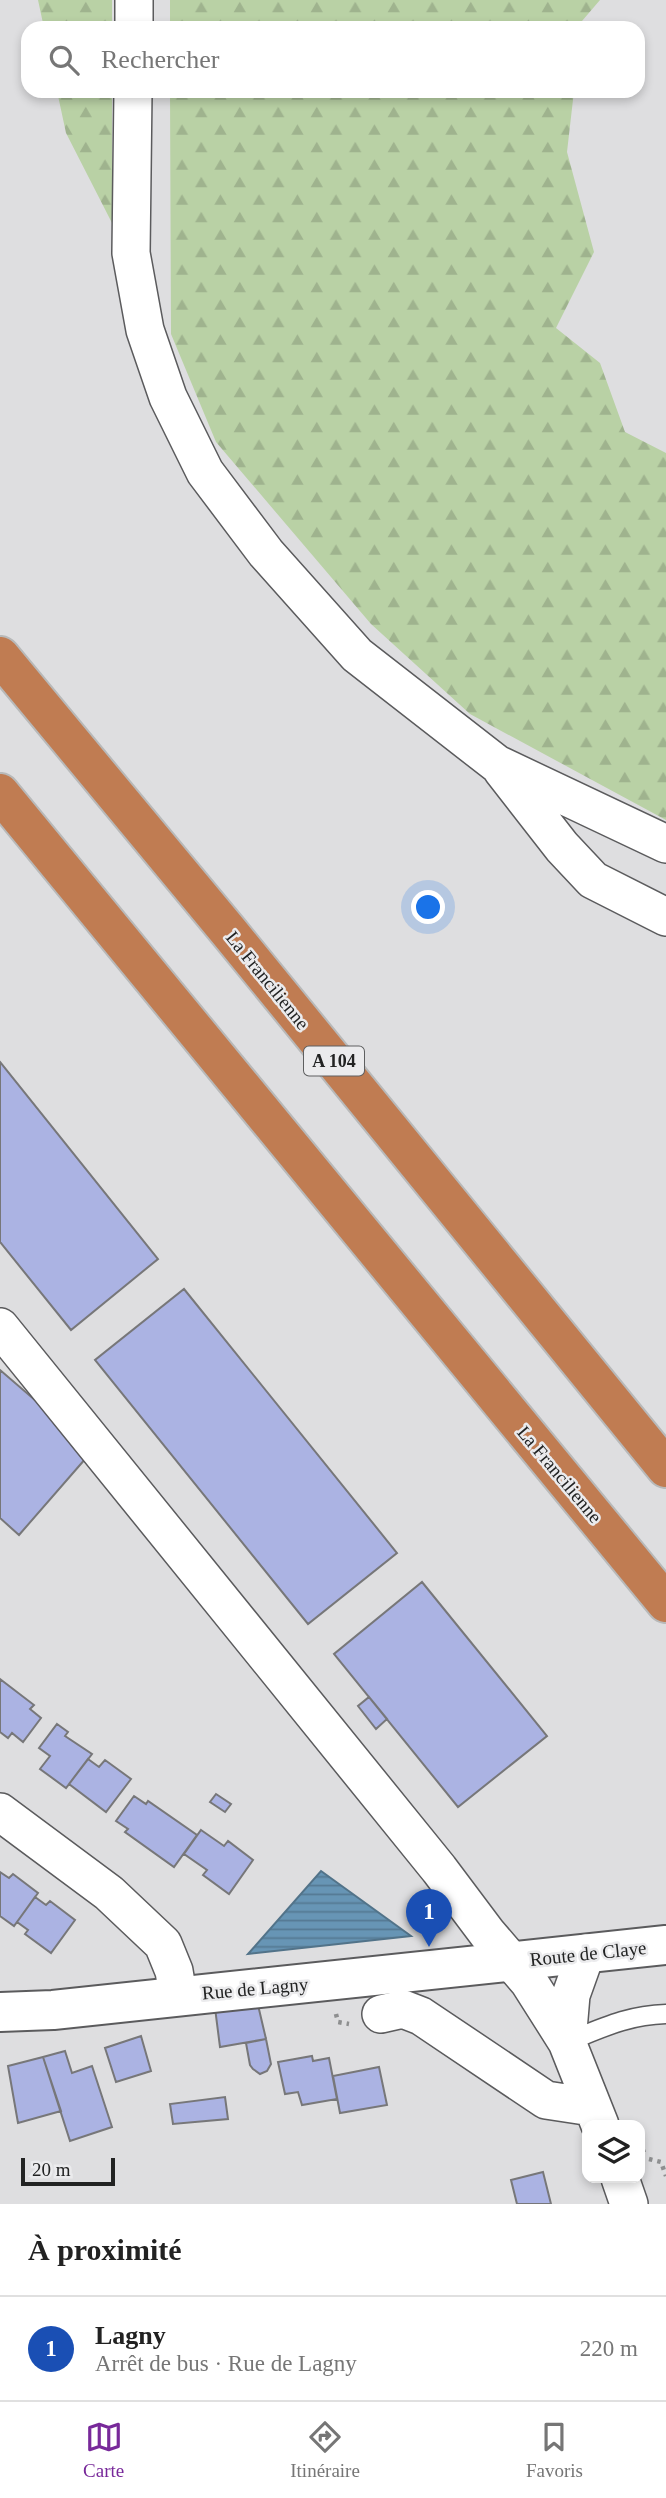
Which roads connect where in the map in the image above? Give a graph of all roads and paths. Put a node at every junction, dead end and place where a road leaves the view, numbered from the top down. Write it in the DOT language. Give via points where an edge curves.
graph roads {
  1 [pos="134,0"];
  2 [pos="134,21"];
  3 [pos="132,98"];
  4 [pos="0,656"];
  5 [pos="497,764"];
  6 [pos="0,793"];
  7 [pos="666,844"];
  8 [pos="666,917"];
  9 [pos="0,1327"];
  10 [pos="666,1468"];
  11 [pos="666,1603"];
  12 [pos="0,1812"];
  13 [pos="666,1945"];
  14 [pos="586,1953"];
  15 [pos="510,1962"];
  16 [pos="178,1995"];
  17 [pos="0,2012"];
  18 [pos="381,2014"];
  19 [pos="666,2014"];
  20 [pos="567,2042"];
  21 [pos="596,2116"];
  22 [pos="645,2155"];
  23 [pos="666,2176"];
  24 [pos="622,2183"];
  25 [pos="629,2204"];
  1 -- 2 [label="street"];
  3 -- 5 [label="street" via="131,253 143,317 168,397 205,472 266,553 357,655"];
  4 -- 10 [label="highway, La Francilienne / A 104"];
  5 -- 7 [label="street"];
  5 -- 8 [label="street" via="593,880"];
  6 -- 11 [label="highway, La Francilienne"];
  9 -- 15 [label="street"];
  12 -- 16 [label="street" via="108,1893 163,1944"];
  13 -- 14 [label="street, Route de Claye"];
  14 -- 15 [label="street, Route de Claye"];
  14 -- 20 [label="street" via="571,1995"];
  15 -- 16 [label="street, Rue de Lagny"];
  15 -- 20 [label="street" via="529,1982"];
  16 -- 17 [label="street, Rue de Lagny"];
  18 -- 21 [label="street" via="403,2009 421,2016 546,2100"];
  19 -- 20 [label="lane" via="611,2023"];
  20 -- 21 [label="street"];
  22 -- 23 [label="path" via="661,2162"];
  24 -- 25 [label="street"];
}
